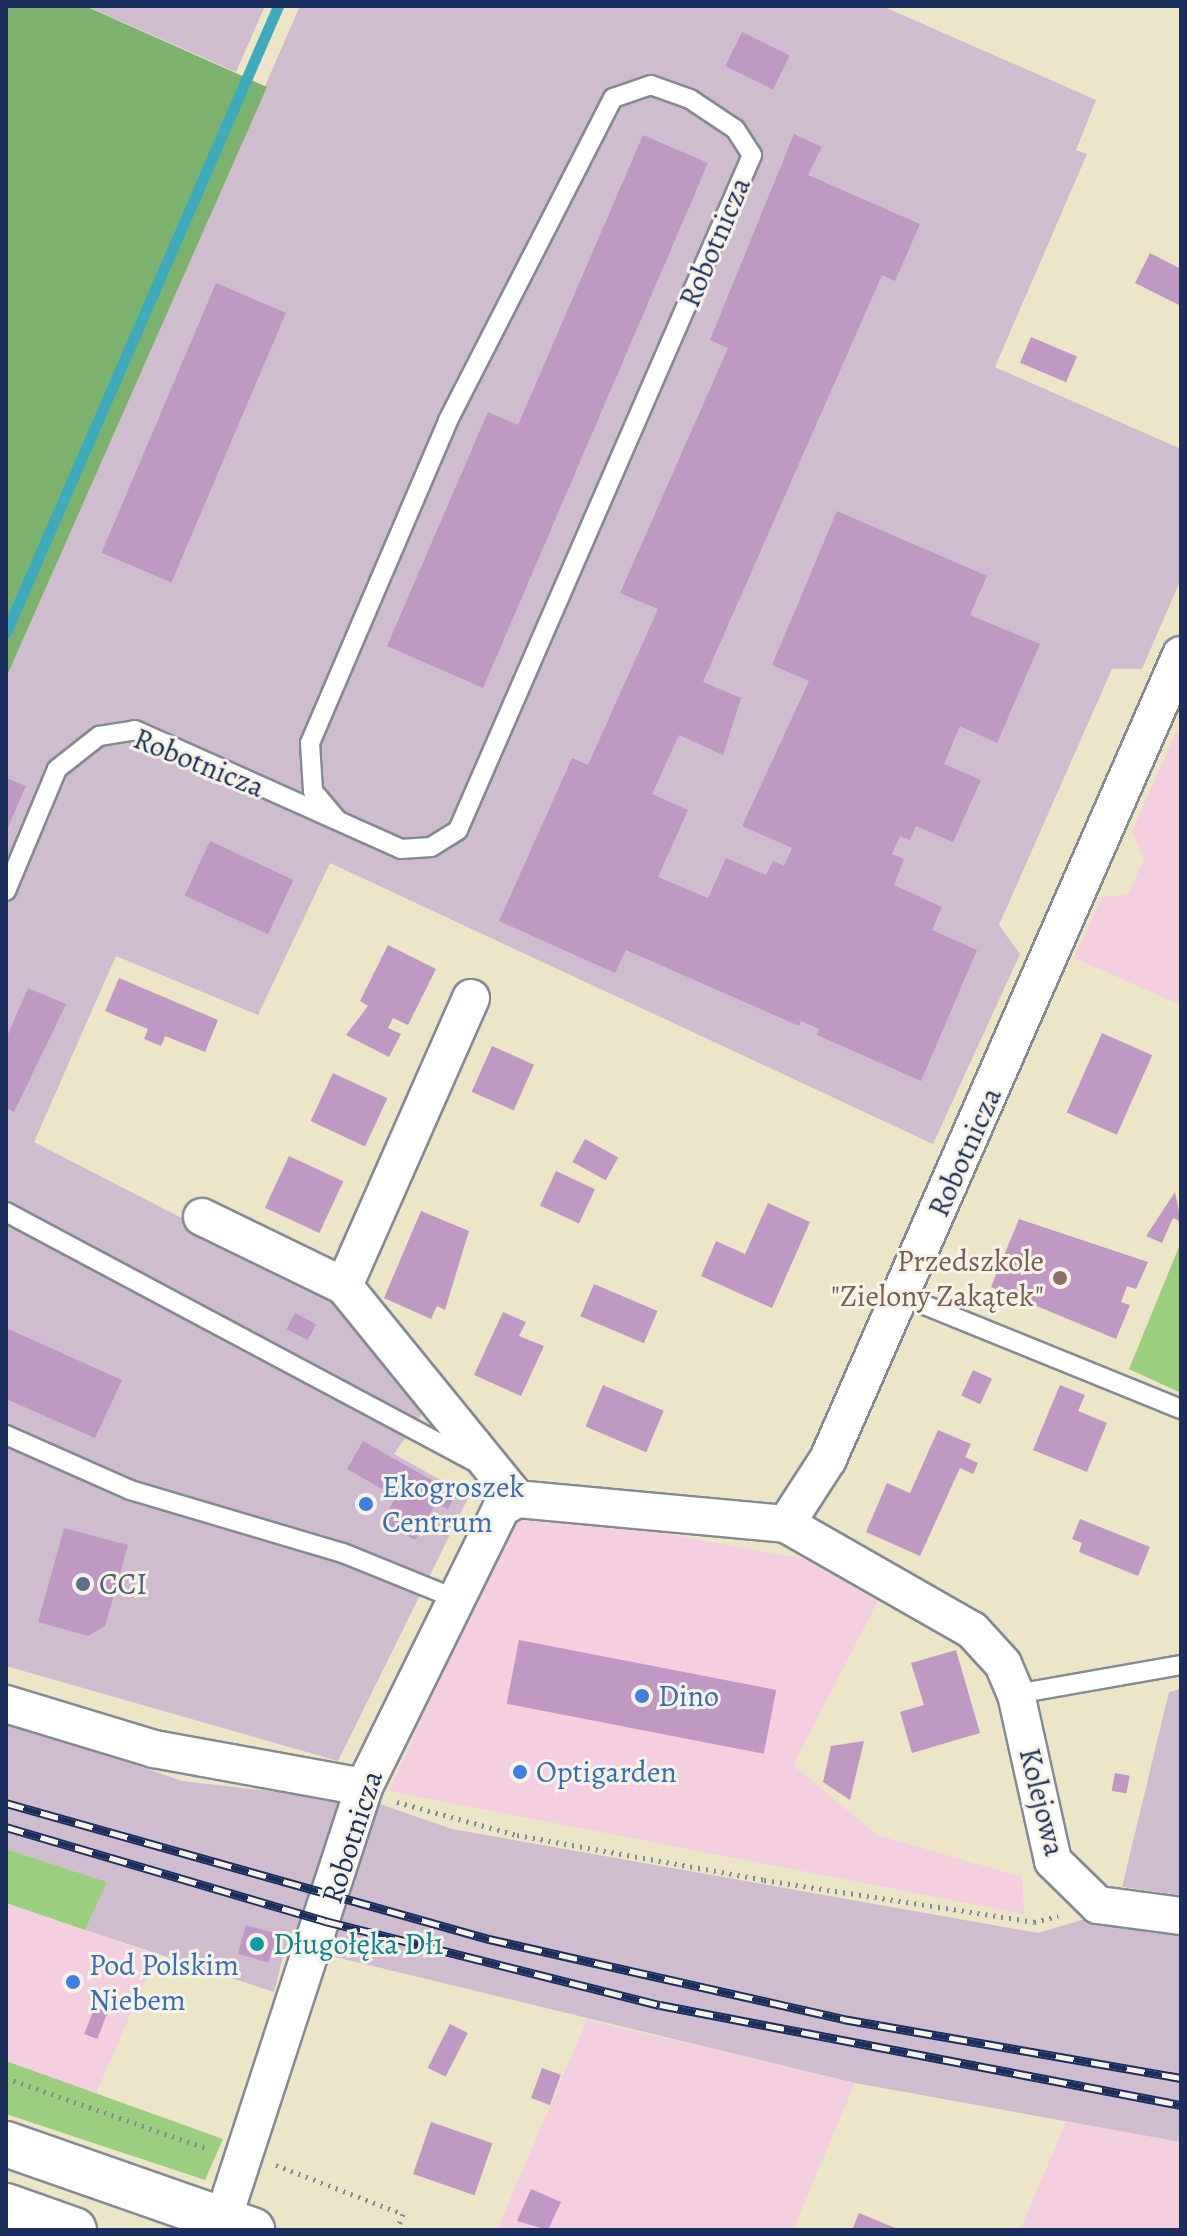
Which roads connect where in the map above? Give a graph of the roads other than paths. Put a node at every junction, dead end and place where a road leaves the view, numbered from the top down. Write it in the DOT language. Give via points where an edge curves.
graph roads {
  1 [pos="1181,655"];
  2 [pos="337,820"];
  3 [pos="6,891"];
  4 [pos="471,998"];
  5 [pos="6,1212"];
  6 [pos="202,1217"];
  7 [pos="344,1286"];
  8 [pos="900,1295"];
  9 [pos="1181,1409"];
  10 [pos="6,1435"];
  11 [pos="507,1487"];
  12 [pos="786,1524"];
  13 [pos="454,1598"];
  14 [pos="1181,1665"];
  15 [pos="1016,1694"];
  16 [pos="6,1704"];
  17 [pos="364,1787"];
  18 [pos="1181,1916"];
  19 [pos="6,2144"];
  20 [pos="6,2206"];
  21 [pos="234,2226"];
  22 [pos="74,2230"];
  1 -- 8 [label="street, Robotnicza"];
  2 -- 2 [label="lane, Robotnicza" via="401,849 431,847 458,830 471,808 752,155 735,129 690,99 651,85 613,98 448,421 310,743 313,791"];
  2 -- 3 [label="lane, Robotnicza" via="135,730 99,736 57,769"];
  4 -- 7 [label="street"];
  5 -- 11 [label="lane"];
  6 -- 7 [label="street"];
  7 -- 11 [label="street"];
  8 -- 9 [label="lane"];
  8 -- 12 [label="street, Robotnicza" via="828,1459"];
  10 -- 13 [label="lane" via="130,1490 343,1553"];
  11 -- 12 [label="street"];
  11 -- 13 [label="street, Robotnicza"];
  12 -- 15 [label="street, Kolejowa" via="972,1630 1003,1664"];
  13 -- 17 [label="street, Robotnicza"];
  14 -- 15 [label="lane"];
  15 -- 18 [label="street, Kolejowa" via="1053,1861 1098,1905"];
  16 -- 17 [label="street" via="154,1749"];
  17 -- 21 [label="street, Robotnicza" via="244,2161"];
  19 -- 21 [label="main road"];
  20 -- 22 [label="main road"];
}
